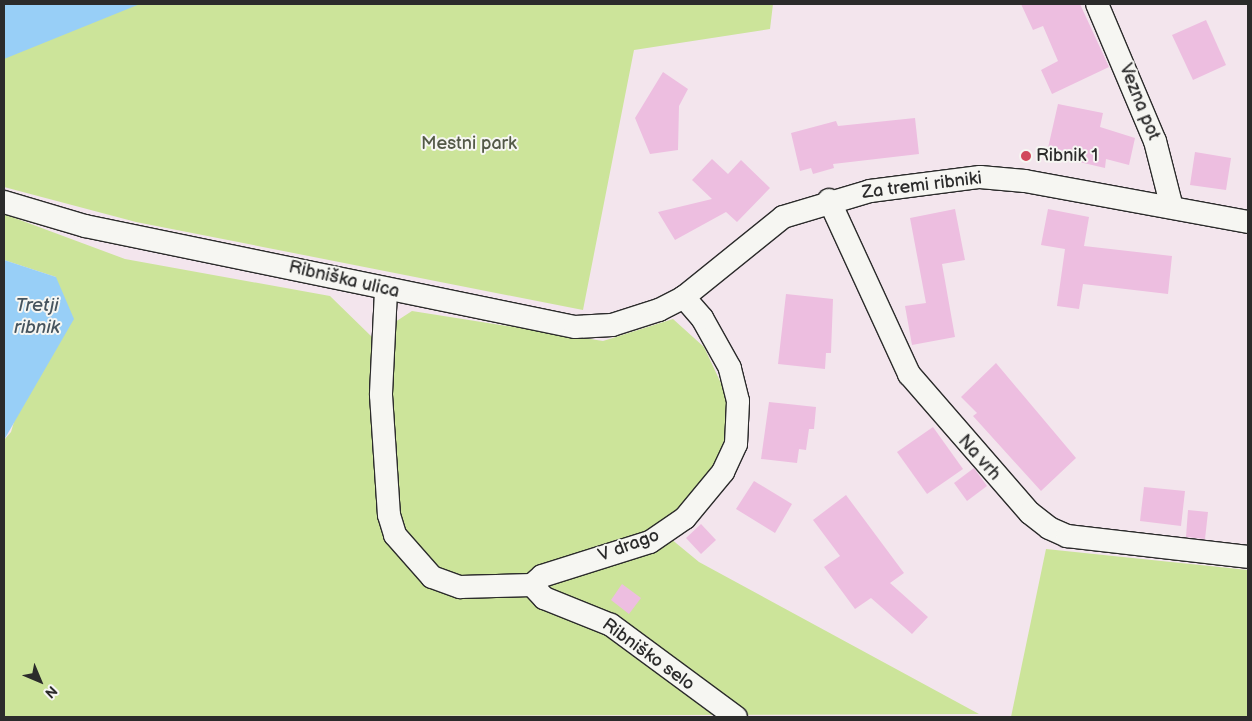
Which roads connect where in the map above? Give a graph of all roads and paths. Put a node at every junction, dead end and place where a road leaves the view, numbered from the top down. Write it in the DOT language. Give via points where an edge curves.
graph roads {
  1 [pos="1097,4"];
  2 [pos="829,200"];
  3 [pos="4,202"];
  4 [pos="1170,204"];
  5 [pos="1248,222"];
  6 [pos="386,291"];
  7 [pos="684,297"];
  8 [pos="1248,556"];
  9 [pos="532,585"];
  10 [pos="736,717"];
  1 -- 4 [label="street, Vezna pot" via="1156,141"];
  2 -- 4 [label="street, Za tremi ribniki" via="980,177"];
  2 -- 7 [label="street, Za tremi ribniki" via="783,217"];
  2 -- 8 [label="street, Na vrh" via="909,374 1030,513 1048,528 1067,536"];
  3 -- 6 [label="street, Ribniška ulica" via="85,226"];
  4 -- 5 [label="street, Za tremi ribniki"];
  6 -- 7 [label="street, Ribniška ulica" via="575,327 612,325"];
  6 -- 9 [label="street" via="381,395 390,515 395,535 432,576 460,587"];
  7 -- 9 [label="street, V drago" via="702,318 730,368 738,401 736,444 723,472 685,518 650,542 542,576"];
  9 -- 10 [label="street, Ribniško selo" via="544,598 611,625"];
}
